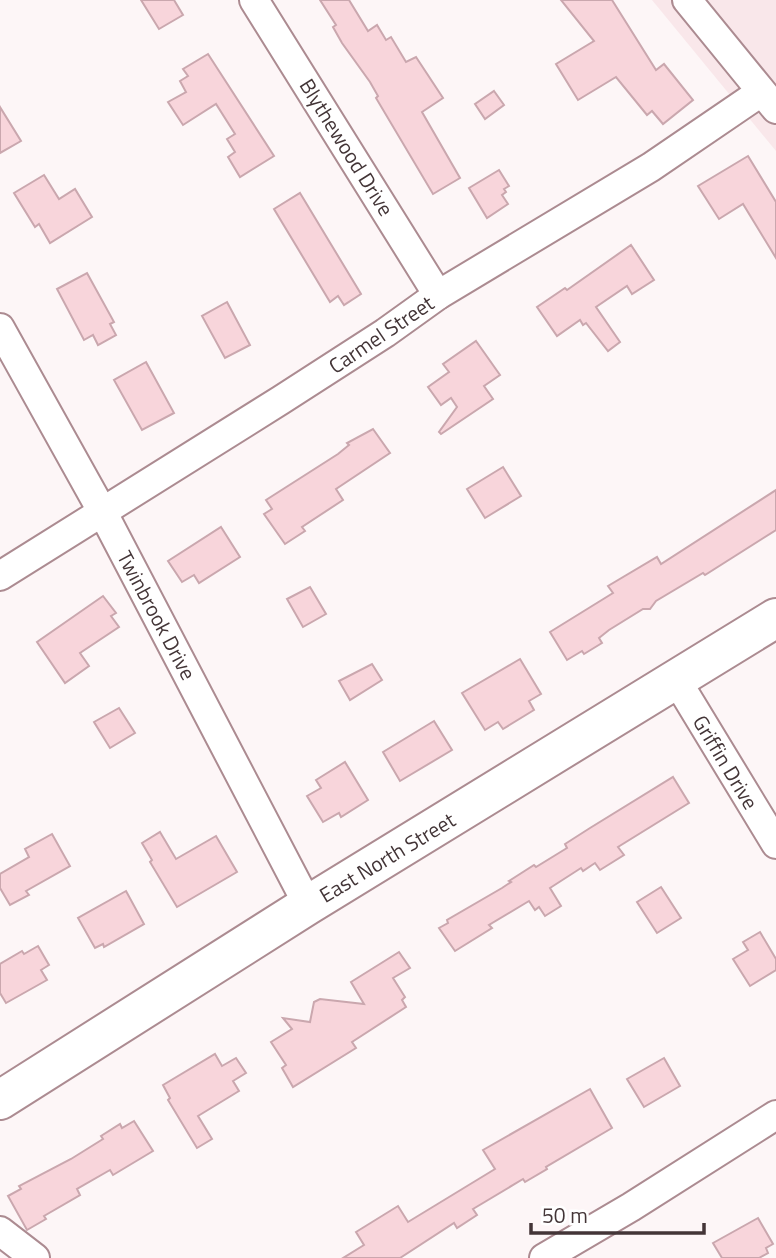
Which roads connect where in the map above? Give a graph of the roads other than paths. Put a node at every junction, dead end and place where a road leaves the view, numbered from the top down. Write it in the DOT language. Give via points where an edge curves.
graph roads {
  1 [pos="254,0"];
  2 [pos="687,0"];
  3 [pos="769,101"];
  4 [pos="438,295"];
  5 [pos="0,328"];
  6 [pos="102,512"];
  7 [pos="0,576"];
  8 [pos="776,618"];
  9 [pos="677,681"];
  10 [pos="776,844"];
  11 [pos="308,905"];
  12 [pos="0,1100"];
  13 [pos="776,1115"];
  14 [pos="0,1231"];
  15 [pos="34,1258"];
  16 [pos="544,1258"];
  1 -- 4 [label="street, Blythewood Drive"];
  2 -- 3 [label="street"];
  3 -- 4 [label="street, Carmel Street" via="650,166"];
  4 -- 6 [label="street, Carmel Street"];
  5 -- 6 [label="street, Twinbrook Drive"];
  6 -- 7 [label="street, Carmel Street"];
  6 -- 11 [label="street, Twinbrook Drive"];
  8 -- 9 [label="main road, East North Street"];
  9 -- 10 [label="street, Griffin Drive"];
  9 -- 11 [label="main road, East North Street"];
  11 -- 12 [label="main road, East North Street"];
  13 -- 16 [label="street"];
  14 -- 15 [label="street"];
}
